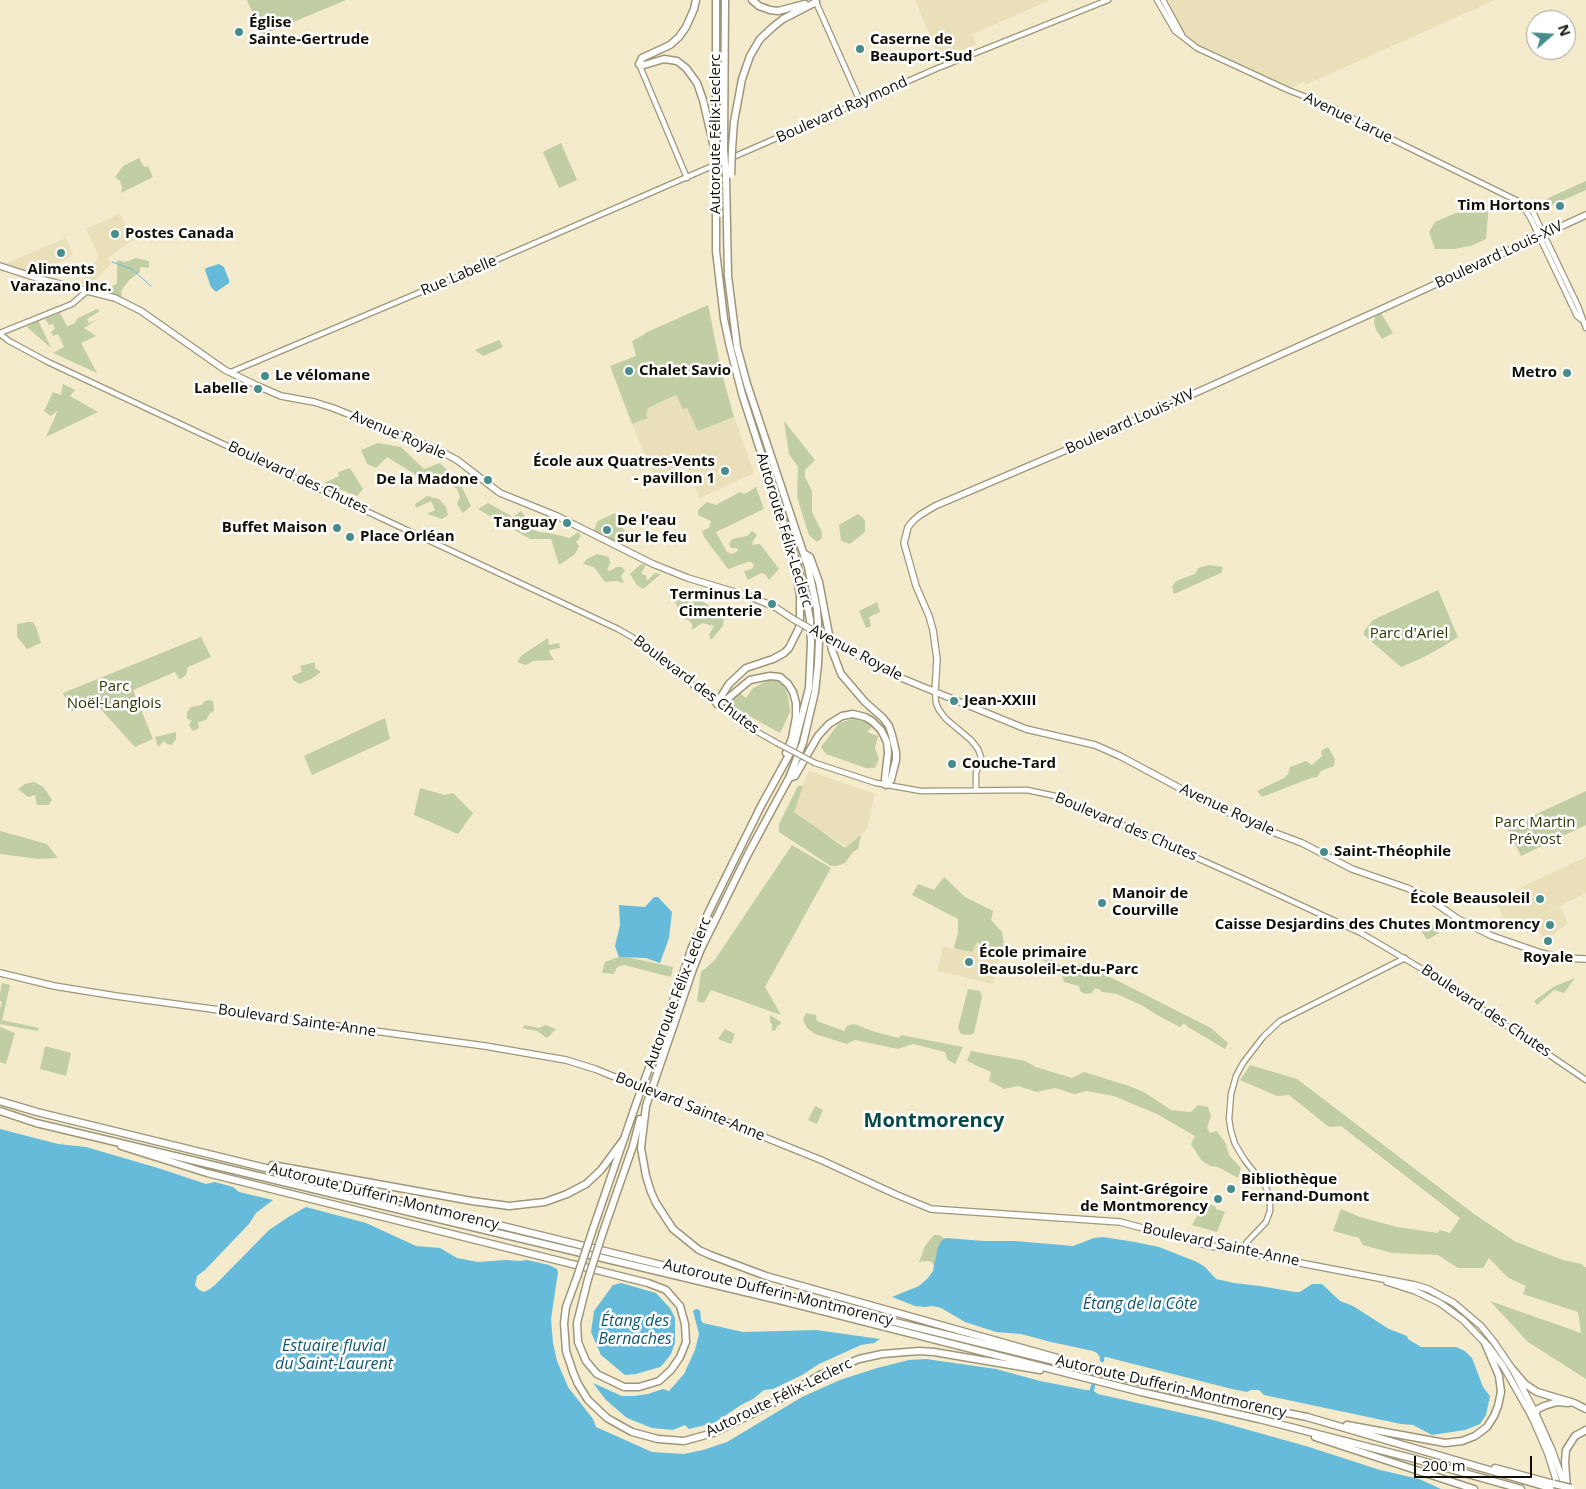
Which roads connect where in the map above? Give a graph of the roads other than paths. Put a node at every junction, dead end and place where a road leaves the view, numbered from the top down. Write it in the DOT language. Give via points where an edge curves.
graph roads {
  1 [pos="696,0"];
  2 [pos="716,0"];
  3 [pos="725,0"];
  4 [pos="752,0"];
  5 [pos="1108,0"];
  6 [pos="1157,0"];
  7 [pos="1163,0"];
  8 [pos="817,1"];
  9 [pos="1183,36"];
  10 [pos="639,64"];
  11 [pos="860,101"];
  12 [pos="728,150"];
  13 [pos="715,152"];
  14 [pos="688,178"];
  15 [pos="1586,215"];
  16 [pos="1541,235"];
  17 [pos="0,266"];
  18 [pos="87,291"];
  19 [pos="1586,328"];
  20 [pos="0,334"];
  21 [pos="231,372"];
  22 [pos="805,554"];
  23 [pos="797,564"];
  24 [pos="935,692"];
  25 [pos="717,704"];
  26 [pos="778,774"];
  27 [pos="789,778"];
  28 [pos="886,785"];
  29 [pos="976,790"];
  30 [pos="1405,958"];
  31 [pos="1586,959"];
  32 [pos="0,973"];
  33 [pos="1586,1080"];
  34 [pos="0,1100"];
  35 [pos="646,1106"];
  36 [pos="0,1111"];
  37 [pos="65,1129"];
  38 [pos="624,1139"];
  39 [pos="207,1153"];
  40 [pos="1243,1251"];
  41 [pos="1368,1276"];
  42 [pos="1484,1343"];
  43 [pos="1513,1370"];
  44 [pos="1096,1380"];
  45 [pos="1177,1391"];
  46 [pos="1574,1403"];
  47 [pos="1586,1409"];
  48 [pos="1534,1415"];
  49 [pos="1307,1417"];
  50 [pos="1260,1419"];
  51 [pos="1586,1430"];
  52 [pos="1556,1487"];
  53 [pos="1474,1489"];
  54 [pos="1521,1489"];
  55 [pos="1569,1489"];
  1 -- 10 [label="highway" via="679,37 642,58"];
  2 -- 13 [label="highway, Autoroute Félix-Leclerc"];
  3 -- 12 [label="highway, Autoroute Félix-Leclerc"];
  4 -- 8 [label="highway" via="770,10"];
  5 -- 11 [label="street, Boulevard Raymond"];
  6 -- 9 [label="street, Avenue Larue" via="1175,31"];
  7 -- 9 [label="street, Avenue Larue"];
  8 -- 11 [label="street"];
  8 -- 12 [label="highway" via="783,19 760,39 742,80"];
  9 -- 16 [label="street, Avenue Larue" via="1197,48 1334,108 1515,200"];
  10 -- 13 [label="highway" via="664,59 677,61 686,68 697,83 703,100"];
  10 -- 14 [label="street"];
  11 -- 14 [label="street, Boulevard Raymond"];
  12 -- 22 [label="highway, Autoroute Félix-Leclerc, bridge" via="728,276 737,347"];
  13 -- 23 [label="highway, Autoroute Félix-Leclerc, bridge" via="716,251 724,319 742,394"];
  14 -- 21 [label="street, Rue Labelle"];
  15 -- 16 [label="main road, Boulevard Louis-XIV"];
  16 -- 19 [label="street, Avenue Larue" via="1577,316"];
  16 -- 24 [label="main road, Boulevard Louis-XIV" via="1111,431 935,506 913,520 904,543 932,630 937,659"];
  17 -- 18 [label="main road, Avenue Royale"];
  18 -- 20 [label="street" via="72,304"];
  18 -- 21 [label="main road, Avenue Royale" via="115,298 142,310"];
  20 -- 25 [label="street, Boulevard des Chutes" via="48,362 618,629"];
  21 -- 24 [label="main road, Avenue Royale, bridge" via="281,396 324,405 437,449 500,492 557,516 653,564 775,607 889,673"];
  22 -- 27 [label="highway, Autoroute Félix-Leclerc" via="817,610 818,664 810,718"];
  22 -- 28 [label="highway" via="810,557 819,582 832,650 841,674 889,726 896,760 891,780"];
  23 -- 25 [label="highway" via="800,618 790,648 746,668"];
  23 -- 26 [label="highway, Autoroute Félix-Leclerc" via="810,620 809,688 794,746"];
  24 -- 29 [label="street, Boulevard Louis-XIV" via="939,710 978,749 981,757 976,773"];
  24 -- 31 [label="main road, Avenue Royale" via="1026,729 1095,744 1254,825 1302,843 1352,869 1428,898 1458,919 1492,936 1541,954"];
  25 -- 26 [label="highway" via="760,677 780,677 788,684 796,703 796,717 792,738"];
  25 -- 28 [label="street, Boulevard des Chutes, bridge" via="747,726 815,763"];
  26 -- 38 [label="highway, Autoroute Félix-Leclerc, bridge" via="692,948"];
  27 -- 28 [label="highway" via="795,776 818,736 829,724 853,714 872,721 887,742"];
  27 -- 35 [label="highway, Autoroute Félix-Leclerc, bridge" via="705,940"];
  28 -- 29 [label="street, Boulevard des Chutes" via="921,791"];
  29 -- 30 [label="street, Boulevard des Chutes" via="1027,790 1060,797 1335,921"];
  30 -- 33 [label="street, Boulevard des Chutes"];
  30 -- 40 [label="street" via="1280,1021 1243,1063 1231,1094 1231,1131 1244,1159 1264,1183 1270,1197 1270,1211 1266,1222"];
  32 -- 40 [label="main road, Boulevard Sainte-Anne" via="116,996 566,1060 821,1160 931,1209 1120,1222"];
  34 -- 39 [label="highway, Autoroute Dufferin-Montmorency"];
  35 -- 37 [label="highway, bridge" via="603,1232 588,1279 577,1323 578,1342 586,1361 597,1374 624,1387 639,1388 659,1381 671,1370 686,1342 686,1324 680,1306 666,1290 616,1274 206,1173"];
  35 -- 45 [label="highway" via="641,1148 651,1192 673,1229 699,1250 766,1276"];
  36 -- 37 [label="highway, Autoroute Dufferin-Montmorency"];
  37 -- 44 [label="highway, Autoroute Dufferin-Montmorency" via="787,1302"];
  38 -- 39 [label="highway" via="586,1184 545,1202 509,1206"];
  38 -- 44 [label="highway, Autoroute Félix-Leclerc, bridge" via="566,1307 564,1322 566,1351 588,1400 607,1418 632,1432 658,1439 684,1440 713,1433 820,1375 859,1359 882,1354 934,1352"];
  39 -- 45 [label="highway, Autoroute Dufferin-Montmorency"];
  40 -- 41 [label="main road, Boulevard Sainte-Anne"];
  41 -- 42 [label="main road, Boulevard Sainte-Anne" via="1440,1303 1463,1320"];
  41 -- 43 [label="main road, Boulevard Sainte-Anne" via="1428,1289 1454,1303 1487,1332"];
  42 -- 48 [label="main road, Boulevard Sainte-Anne"];
  42 -- 49 [label="highway" via="1499,1376 1500,1399 1490,1422 1469,1439 1438,1442"];
  43 -- 46 [label="highway" via="1525,1384 1538,1392"];
  43 -- 48 [label="main road, Boulevard Sainte-Anne"];
  44 -- 50 [label="highway, Autoroute Dufferin-Montmorency"];
  45 -- 49 [label="highway, Autoroute Dufferin-Montmorency"];
  46 -- 47 [label="highway"];
  46 -- 48 [label="highway" via="1551,1403"];
  48 -- 52 [label="main road, Boulevard Sainte-Anne"];
  48 -- 55 [label="main road, Boulevard Sainte-Anne"];
  49 -- 52 [label="highway, Autoroute Dufferin-Montmorency"];
  50 -- 53 [label="highway"];
  50 -- 54 [label="highway, Autoroute Dufferin-Montmorency"];
  51 -- 55 [label="highway" via="1575,1436 1566,1450"];
  52 -- 55 [label="highway, Autoroute Dufferin-Montmorency, bridge"];
}
